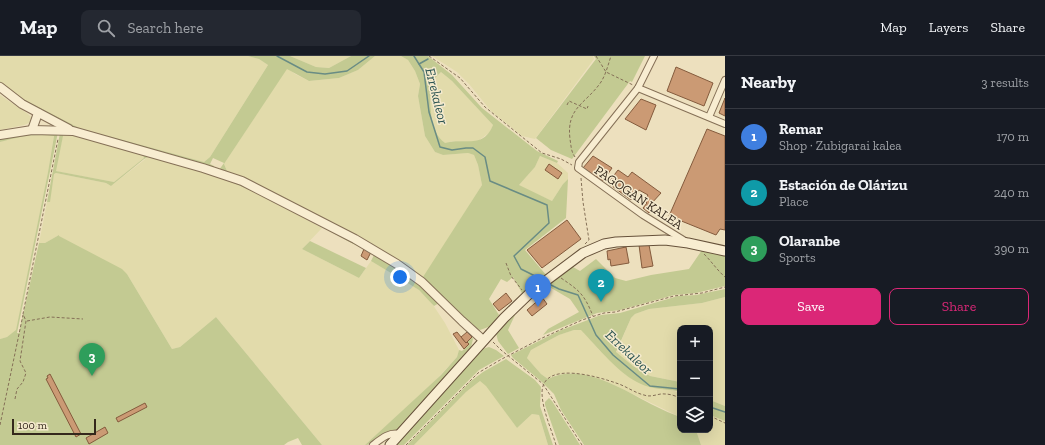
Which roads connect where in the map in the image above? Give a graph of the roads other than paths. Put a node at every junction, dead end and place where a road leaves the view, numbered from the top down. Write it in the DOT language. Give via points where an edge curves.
graph roads {
  1 [pos="654,56"];
  2 [pos="725,80"];
  3 [pos="0,87"];
  4 [pos="638,88"];
  5 [pos="38,113"];
  6 [pos="709,117"];
  7 [pos="725,124"];
  8 [pos="32,130"];
  9 [pos="73,131"];
  10 [pos="0,135"];
  11 [pos="688,243"];
  12 [pos="725,251"];
  13 [pos="485,338"];
  14 [pos="400,434"];
  15 [pos="373,445"];
  16 [pos="390,445"];
  1 -- 4 [label="street"];
  2 -- 6 [label="street"];
  3 -- 5 [label="street"];
  4 -- 6 [label="street"];
  4 -- 11 [label="street, PAGOGAN KALEA" via="579,167 642,215"];
  5 -- 8 [label="street"];
  5 -- 9 [label="street"];
  6 -- 7 [label="street"];
  8 -- 9 [label="street"];
  8 -- 10 [label="street"];
  9 -- 13 [label="street" via="231,177 258,189 355,240 410,273 462,321"];
  11 -- 12 [label="main road"];
  11 -- 13 [label="main road" via="665,240 629,241 592,249 556,272"];
  13 -- 14 [label="main road"];
  14 -- 15 [label="street" via="392,432"];
  14 -- 16 [label="main road"];
}
